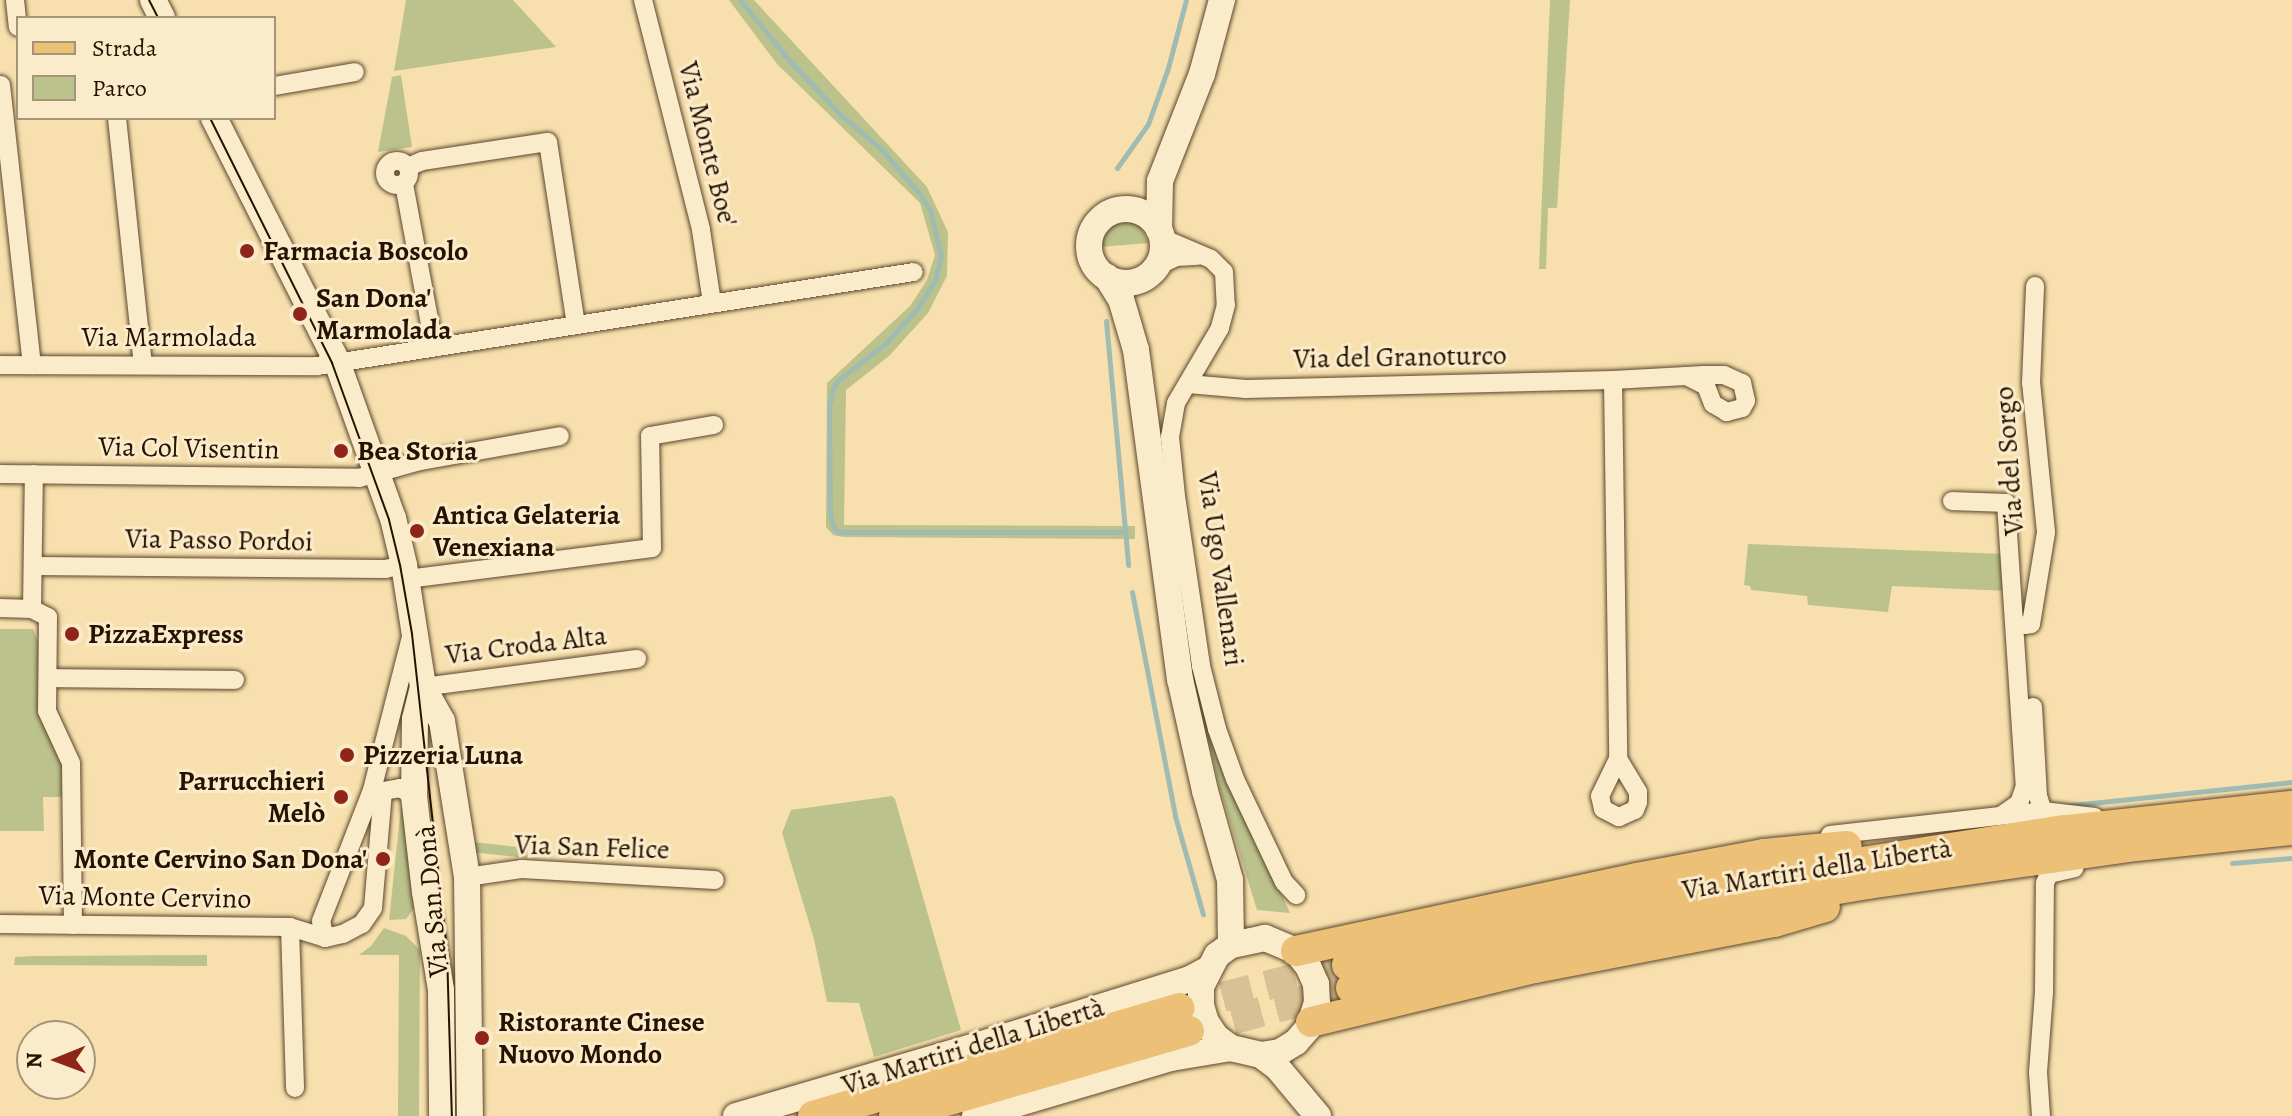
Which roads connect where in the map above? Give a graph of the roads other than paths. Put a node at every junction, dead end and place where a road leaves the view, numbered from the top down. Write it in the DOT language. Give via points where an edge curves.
graph roads {
  1 [pos="643,0"];
  2 [pos="1222,0"];
  3 [pos="355,72"];
  4 [pos="0,85"];
  5 [pos="276,86"];
  6 [pos="117,120"];
  7 [pos="215,120"];
  8 [pos="1170,149"];
  9 [pos="1119,209"];
  10 [pos="1161,234"];
  11 [pos="1204,256"];
  12 [pos="1153,270"];
  13 [pos="914,272"];
  14 [pos="1107,277"];
  15 [pos="2035,286"];
  16 [pos="712,303"];
  17 [pos="576,324"];
  18 [pos="434,346"];
  19 [pos="1136,350"];
  20 [pos="337,362"];
  21 [pos="0,365"];
  22 [pos="32,365"];
  23 [pos="143,365"];
  24 [pos="1686,376"];
  25 [pos="1613,380"];
  26 [pos="1188,384"];
  27 [pos="714,425"];
  28 [pos="560,436"];
  29 [pos="377,472"];
  30 [pos="0,474"];
  31 [pos="34,474"];
  32 [pos="1952,501"];
  33 [pos="33,566"];
  34 [pos="406,572"];
  35 [pos="0,608"];
  36 [pos="32,609"];
  37 [pos="415,622"];
  38 [pos="2020,625"];
  39 [pos="637,659"];
  40 [pos="48,678"];
  41 [pos="235,680"];
  42 [pos="423,687"];
  43 [pos="415,719"];
  44 [pos="442,721"];
  45 [pos="388,732"];
  46 [pos="1618,759"];
  47 [pos="414,796"];
  48 [pos="2292,806"];
  49 [pos="2002,815"];
  50 [pos="2047,822"];
  51 [pos="2292,830"];
  52 [pos="2114,849"];
  53 [pos="1692,867"];
  54 [pos="1974,868"];
  55 [pos="467,877"];
  56 [pos="715,880"];
  57 [pos="1230,880"];
  58 [pos="1296,895"];
  59 [pos="325,910"];
  60 [pos="0,924"];
  61 [pos="73,925"];
  62 [pos="290,927"];
  63 [pos="325,938"];
  64 [pos="1265,938"];
  65 [pos="1231,945"];
  66 [pos="1296,951"];
  67 [pos="1207,970"];
  68 [pos="1310,1025"];
  69 [pos="1231,1048"];
  70 [pos="1261,1055"];
  71 [pos="295,1088"];
  72 [pos="442,1116"];
  73 [pos="470,1116"];
  74 [pos="736,1116"];
  75 [pos="813,1116"];
  76 [pos="894,1116"];
  77 [pos="975,1116"];
  78 [pos="1318,1116"];
  79 [pos="2041,1116"];
  1 -- 16 [label="street, Via Monte Boe'" via="701,230"];
  2 -- 8 [label="main road, Via Ugo Vallenari" via="1202,74"];
  3 -- 5 [label="street"];
  4 -- 22 [label="street"];
  6 -- 23 [label="street"];
  7 -- 20 [label="main road, Via San Donà"];
  8 -- 9 [label="main road, Via Ugo Vallenari"];
  8 -- 10 [label="main road, Via Ugo Vallenari" via="1157,194"];
  9 -- 10 [label="main road" via="1140,212"];
  9 -- 14 [label="main road, Via Ugo Vallenari" via="1100,219 1090,238 1091,256"];
  10 -- 11 [label="street"];
  10 -- 12 [label="main road, Via Ugo Vallenari"];
  11 -- 12 [label="street" via="1176,257"];
  11 -- 26 [label="street, Via Ugo Vallenari" via="1224,272 1226,305"];
  12 -- 14 [label="main road" via="1132,282"];
  12 -- 19 [label="main road, Via Ugo Vallenari" via="1141,302"];
  13 -- 16 [label="street"];
  14 -- 19 [label="main road, Via Ugo Vallenari" via="1121,299"];
  15 -- 38 [label="street, Via del Sorgo" via="2031,383 2046,532 2031,624"];
  16 -- 17 [label="street"];
  17 -- 18 [label="street"];
  17 -- 18 [label="street" via="548,142 422,161 406,176"];
  18 -- 20 [label="street"];
  19 -- 57 [label="main road, Via Ugo Vallenari" via="1180,679"];
  20 -- 23 [label="street, Via Marmolada"];
  20 -- 29 [label="main road, Via San Donà"];
  21 -- 22 [label="street, Via Marmolada"];
  22 -- 23 [label="street, Via Marmolada"];
  24 -- 25 [label="street, Via del Granoturco"];
  25 -- 26 [label="street, Via del Granoturco" via="1246,389"];
  25 -- 46 [label="street"];
  26 -- 58 [label="street, Via Ugo Vallenari" via="1176,403 1170,437 1201,666 1235,779 1284,882"];
  27 -- 34 [label="street, Via Passo Pordoi" via="650,436 652,548"];
  28 -- 29 [label="street, Via Col Visentin"];
  29 -- 31 [label="street, Via Col Visentin" via="359,478"];
  29 -- 34 [label="main road, Via San Donà"];
  30 -- 31 [label="street, Via Col Visentin"];
  31 -- 33 [label="street"];
  32 -- 38 [label="street, Via del Sorgo" via="2006,503"];
  33 -- 34 [label="street, Via Passo Pordoi"];
  33 -- 36 [label="street"];
  34 -- 37 [label="main road, Via San Donà"];
  35 -- 36 [label="street"];
  36 -- 40 [label="street" via="48,617"];
  37 -- 42 [label="main road, Via San Donà"];
  37 -- 45 [label="street"];
  38 -- 49 [label="street, Via del Sorgo" via="2025,786 2019,803"];
  38 -- 50 [label="street, Via del Sorgo" via="2030,649 2038,796"];
  39 -- 42 [label="street, Via Croda Alta"];
  40 -- 41 [label="street"];
  40 -- 61 [label="street" via="47,711 71,763"];
  42 -- 43 [label="main road, Via San Donà"];
  42 -- 44 [label="main road, Via San Donà"];
  43 -- 44 [label="street"];
  43 -- 45 [label="street"];
  43 -- 47 [label="main road, Via San Donà"];
  44 -- 55 [label="main road, Via San Donà"];
  45 -- 59 [label="street" via="372,790"];
  47 -- 63 [label="street" via="400,788 383,791 373,908 352,931"];
  47 -- 72 [label="main road, Via San Donà" via="441,990"];
  48 -- 50 [label="main road, Via Martiri della Libertà" via="2137,822"];
  49 -- 50 [label="street"];
  49 -- 53 [label="street" via="1761,841"];
  50 -- 53 [label="main road" via="1793,850"];
  50 -- 54 [label="main road, Via Martiri della Libertà" via="1663,895 1349,976"];
  51 -- 52 [label="main road, Via Martiri della Libertà"];
  52 -- 54 [label="main road, Via Martiri della Libertà"];
  52 -- 79 [label="street" via="2049,874 2045,883"];
  53 -- 66 [label="main road"];
  54 -- 68 [label="main road" via="1775,922 1535,968"];
  55 -- 56 [label="street, Via San Felice" via="522,869"];
  55 -- 73 [label="main road, Via San Donà"];
  57 -- 64 [label="main road, Via Ugo Vallenari"];
  57 -- 65 [label="main road, Via Ugo Vallenari"];
  59 -- 62 [label="street, Via Monte Cervino"];
  59 -- 63 [label="street"];
  60 -- 61 [label="street, Via Monte Cervino"];
  61 -- 62 [label="street, Via Monte Cervino"];
  62 -- 63 [label="street, Via Monte Cervino"];
  62 -- 71 [label="street, Via Monte Cervino"];
  64 -- 65 [label="main road"];
  64 -- 66 [label="main road"];
  65 -- 67 [label="main road"];
  66 -- 68 [label="main road" via="1316,984"];
  67 -- 69 [label="main road" via="1201,987 1206,1022"];
  67 -- 74 [label="main road, Via Martiri della Libertà" via="989,1042"];
  68 -- 70 [label="main road" via="1280,1052"];
  68 -- 78 [label="main road" via="1302,1065"];
  69 -- 70 [label="main road"];
  69 -- 77 [label="main road" via="1171,1058"];
  70 -- 78 [label="main road" via="1287,1076"];
  75 -- 76 [label="main road, Via Martiri della Libertà" via="1184,1019"];
}
